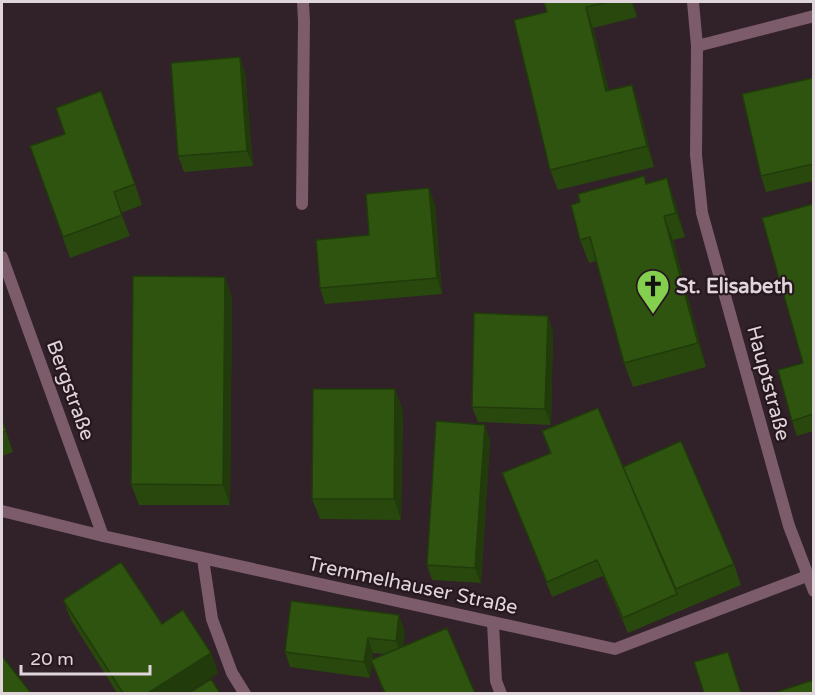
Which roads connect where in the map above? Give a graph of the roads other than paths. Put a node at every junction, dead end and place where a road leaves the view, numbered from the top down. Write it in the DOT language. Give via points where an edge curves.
graph roads {
  1 [pos="303,2"];
  2 [pos="693,2"];
  3 [pos="813,16"];
  4 [pos="697,46"];
  5 [pos="303,204"];
  6 [pos="2,257"];
  7 [pos="2,511"];
  8 [pos="103,536"];
  9 [pos="203,559"];
  10 [pos="807,576"];
  11 [pos="813,591"];
  12 [pos="493,623"];
  13 [pos="245,693"];
  14 [pos="501,693"];
  1 -- 5 [label="street"];
  2 -- 4 [label="street, Hauptstraße"];
  3 -- 4 [label="street"];
  4 -- 10 [label="street, Hauptstraße" via="696,155 702,213 789,526"];
  6 -- 8 [label="street, Bergstraße"];
  7 -- 8 [label="street, Tremmelhauser Straße"];
  8 -- 9 [label="street, Tremmelhauser Straße"];
  9 -- 12 [label="street, Tremmelhauser Straße"];
  9 -- 13 [label="street" via="212,619 232,673"];
  10 -- 11 [label="street, Hauptstraße"];
  10 -- 12 [label="street, Tremmelhauser Straße" via="615,649"];
  12 -- 14 [label="street" via="496,681"];
}
